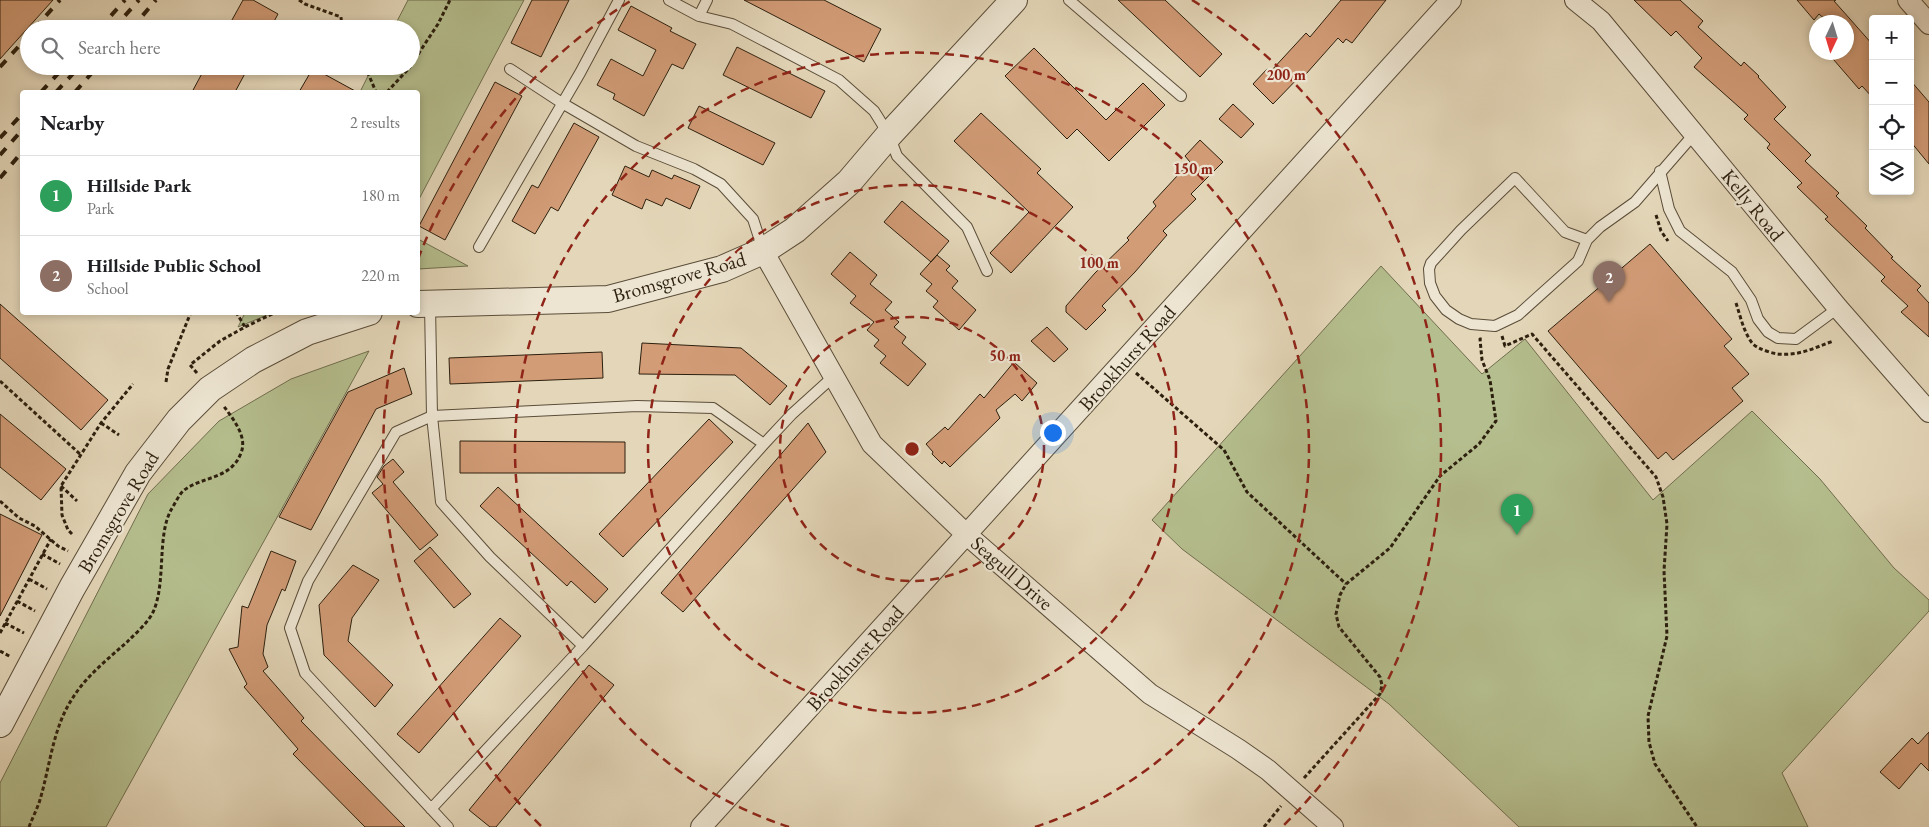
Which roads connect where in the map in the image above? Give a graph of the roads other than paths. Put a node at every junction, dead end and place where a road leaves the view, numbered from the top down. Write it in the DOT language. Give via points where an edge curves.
graph roads {
  1 [pos="619,0"];
  2 [pos="669,0"];
  3 [pos="707,0"];
  4 [pos="1069,0"];
  5 [pos="1451,0"];
  6 [pos="1575,0"];
  7 [pos="1908,0"];
  8 [pos="1006,2"];
  9 [pos="699,16"];
  10 [pos="1929,24"];
  11 [pos="510,69"];
  12 [pos="1181,96"];
  13 [pos="562,103"];
  14 [pos="1695,133"];
  15 [pos="889,135"];
  16 [pos="1660,171"];
  17 [pos="1587,240"];
  18 [pos="479,247"];
  19 [pos="764,252"];
  20 [pos="987,271"];
  21 [pos="424,303"];
  22 [pos="1838,308"];
  23 [pos="360,315"];
  24 [pos="834,376"];
  25 [pos="1929,412"];
  26 [pos="432,416"];
  27 [pos="764,444"];
  28 [pos="967,534"];
  29 [pos="583,646"];
  30 [pos="3,710"];
  31 [pos="431,809"];
  32 [pos="448,827"];
  33 [pos="701,827"];
  34 [pos="1334,827"];
  1 -- 13 [label="lane"];
  2 -- 9 [label="lane"];
  3 -- 9 [label="lane"];
  4 -- 12 [label="lane"];
  5 -- 28 [label="street, Brookhurst Road"];
  6 -- 14 [label="street, Kelly Road" via="1601,21"];
  7 -- 10 [label="street"];
  8 -- 15 [label="street, Bromsgrove Road"];
  9 -- 15 [label="lane" via="732,24 839,80 874,111"];
  11 -- 13 [label="lane"];
  13 -- 18 [label="lane"];
  13 -- 19 [label="lane" via="636,146 694,168 722,184 753,219"];
  14 -- 16 [label="lane"];
  14 -- 22 [label="street, Kelly Road"];
  15 -- 19 [label="street, Bromsgrove Road" via="826,204"];
  15 -- 20 [label="lane" via="897,156 967,226"];
  16 -- 17 [label="lane" via="1635,202"];
  16 -- 22 [label="lane" via="1669,209 1680,231 1732,272 1768,332 1778,338 1796,339"];
  17 -- 17 [label="lane" via="1565,232 1515,178 1432,263 1430,283 1440,303 1459,320 1499,325 1518,315 1578,261"];
  19 -- 21 [label="street, Bromsgrove Road" via="722,269 608,299"];
  19 -- 24 [label="street, Seagull Drive"];
  21 -- 26 [label="lane"];
  22 -- 25 [label="street, Kelly Road"];
  23 -- 30 [label="street, Bromsgrove Road" via="307,332 253,360 210,388 179,420 138,473"];
  24 -- 27 [label="lane"];
  24 -- 28 [label="street, Seagull Drive" via="872,444"];
  26 -- 27 [label="lane" via="637,406 713,408"];
  26 -- 29 [label="lane" via="441,502 490,557"];
  26 -- 31 [label="lane" via="396,432 308,581 290,628 304,673"];
  27 -- 29 [label="lane"];
  28 -- 33 [label="street, Brookhurst Road"];
  28 -- 34 [label="street, Seagull Drive" via="1150,694 1238,749 1293,790"];
  29 -- 31 [label="lane"];
  31 -- 32 [label="lane"];
}
